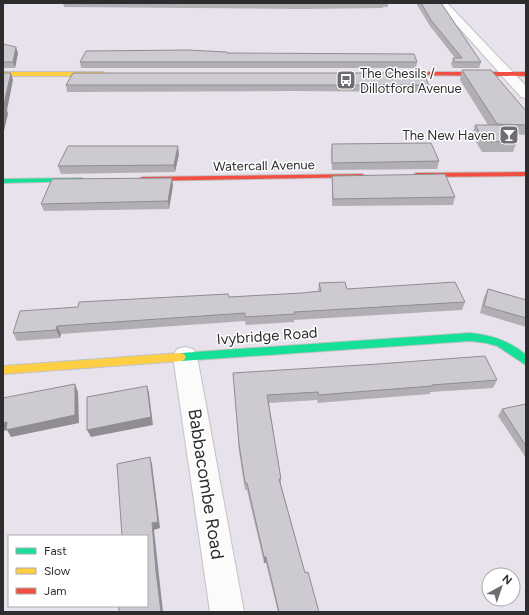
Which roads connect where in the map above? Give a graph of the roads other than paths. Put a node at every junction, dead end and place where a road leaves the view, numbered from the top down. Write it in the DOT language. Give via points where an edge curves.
graph roads {
  1 [pos="442,3"];
  2 [pos="3,74"];
  3 [pos="115,74"];
  4 [pos="387,74"];
  5 [pos="526,74"];
  6 [pos="507,75"];
  7 [pos="526,94"];
  8 [pos="526,174"];
  9 [pos="371,176"];
  10 [pos="411,176"];
  11 [pos="131,179"];
  12 [pos="91,180"];
  13 [pos="3,181"];
  14 [pos="185,356"];
  15 [pos="526,361"];
  16 [pos="3,370"];
  17 [pos="227,612"];
  1 -- 6 [label="street"];
  2 -- 3 [label="street"];
  4 -- 6 [label="street"];
  5 -- 6 [label="street"];
  6 -- 7 [label="street"];
  8 -- 10 [label="street"];
  9 -- 11 [label="street, Watercall Avenue"];
  12 -- 13 [label="street"];
  14 -- 15 [label="street, Ivybridge Road" via="478,337 500,342"];
  14 -- 16 [label="street, Ivybridge Road"];
  14 -- 17 [label="street, Babbacombe Road"];
}
